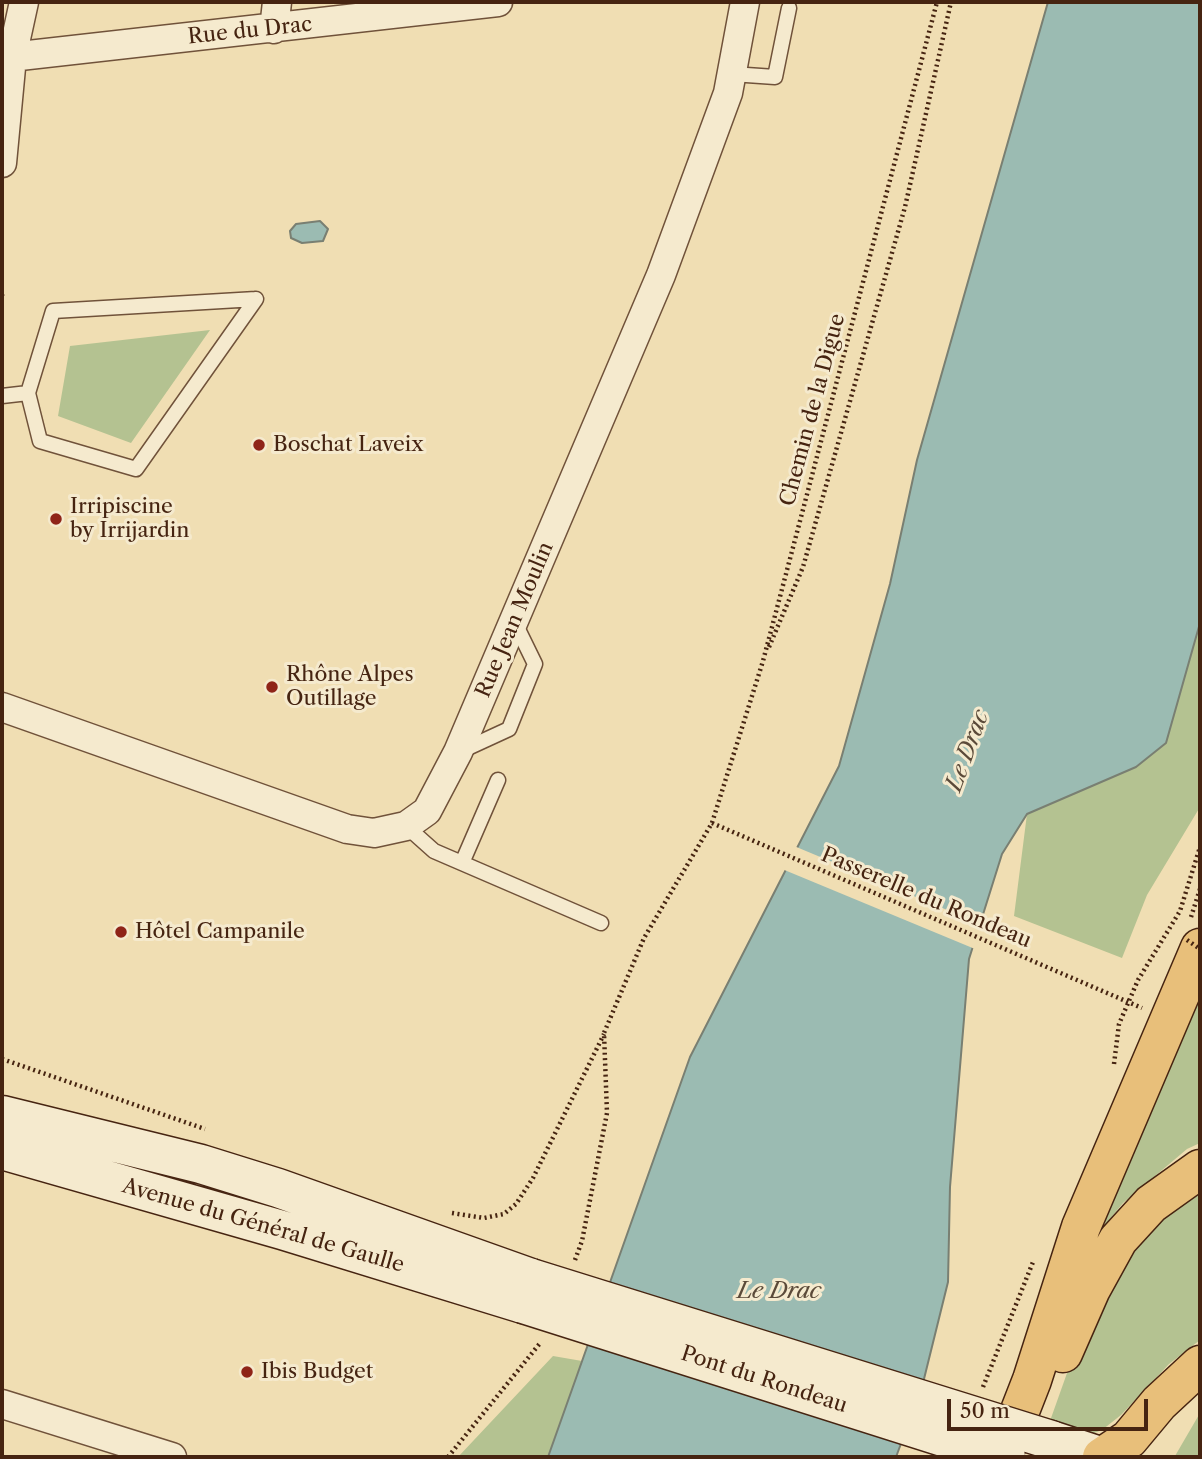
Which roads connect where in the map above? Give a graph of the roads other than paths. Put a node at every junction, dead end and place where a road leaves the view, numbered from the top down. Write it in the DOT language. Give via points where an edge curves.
graph roads {
  1 [pos="24,2"];
  2 [pos="498,2"];
  3 [pos="745,2"];
  4 [pos="789,8"];
  5 [pos="275,15"];
  6 [pos="5,52"];
  7 [pos="732,74"];
  8 [pos="2,163"];
  9 [pos="28,393"];
  10 [pos="2,396"];
  11 [pos="514,621"];
  12 [pos="2,708"];
  13 [pos="458,752"];
  14 [pos="498,780"];
  15 [pos="406,826"];
  16 [pos="462,863"];
  17 [pos="601,923"];
  18 [pos="1196,946"];
  19 [pos="2,1115"];
  20 [pos="2,1150"];
  21 [pos="1200,1169"];
  22 [pos="527,1291"];
  23 [pos="1200,1365"];
  24 [pos="2,1404"];
  25 [pos="1038,1449"];
  26 [pos="172,1457"];
  27 [pos="1004,1457"];
  28 [pos="1103,1457"];
  1 -- 6 [label="street"];
  2 -- 5 [label="street, Rue du Drac"];
  3 -- 7 [label="street, Rue Jean Moulin"];
  4 -- 7 [label="lane" via="775,77"];
  5 -- 6 [label="street, Rue du Drac"];
  6 -- 8 [label="street"];
  7 -- 11 [label="street, Rue Jean Moulin" via="662,275"];
  9 -- 9 [label="lane" via="40,441 136,469 256,299 53,311"];
  9 -- 10 [label="lane"];
  11 -- 13 [label="street, Rue Jean Moulin"];
  11 -- 13 [label="lane" via="535,664 509,729"];
  12 -- 15 [label="street" via="347,829 374,833"];
  13 -- 15 [label="street, Rue Jean Moulin" via="427,811"];
  14 -- 16 [label="lane"];
  15 -- 16 [label="lane" via="434,851"];
  16 -- 17 [label="lane"];
  18 -- 27 [label="highway" via="1081,1227"];
  19 -- 22 [label="main road" via="201,1164 278,1188"];
  20 -- 22 [label="main road, Avenue du Général de Gaulle" via="282,1230"];
  21 -- 25 [label="highway" via="1151,1204 1118,1240 1065,1347"];
  22 -- 25 [label="main road, bridge"];
  22 -- 27 [label="main road, Pont du Rondeau, bridge"];
  23 -- 28 [label="highway" via="1129,1439"];
  24 -- 26 [label="street"];
  25 -- 28 [label="main road"];
}
